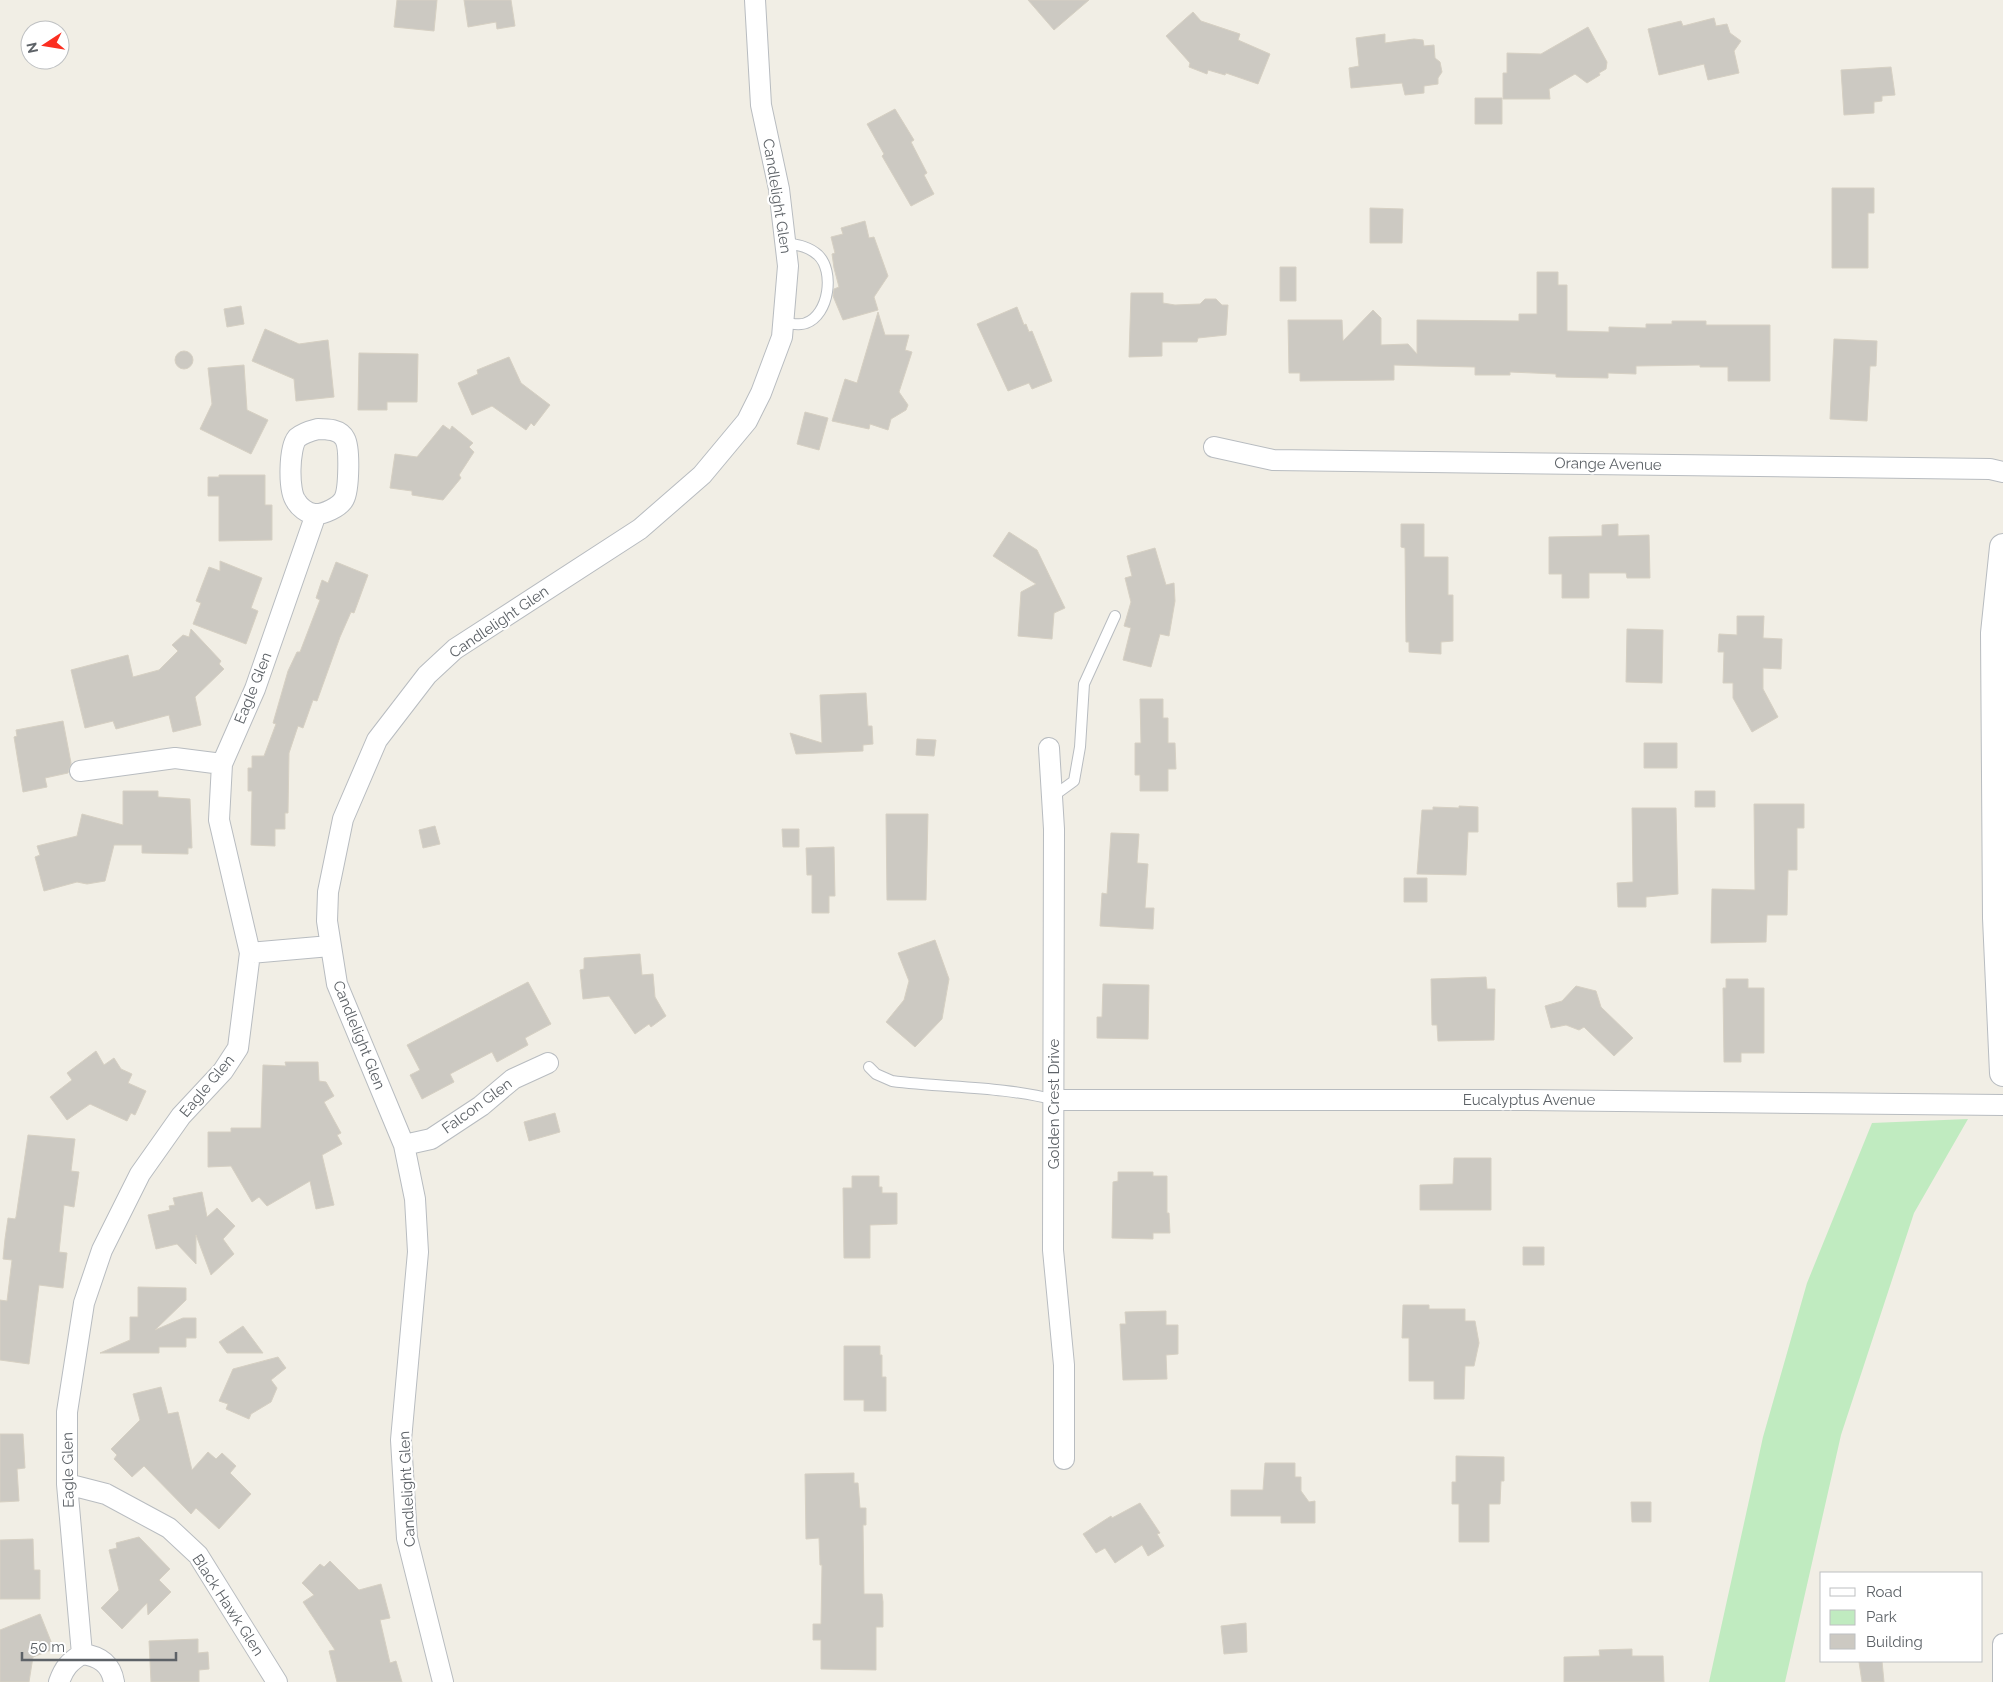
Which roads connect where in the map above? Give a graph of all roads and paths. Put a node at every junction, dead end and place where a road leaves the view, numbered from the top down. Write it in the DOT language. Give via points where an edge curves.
graph roads {
  1 [pos="755,0"];
  2 [pos="785,243"];
  3 [pos="783,323"];
  4 [pos="1214,448"];
  5 [pos="2003,472"];
  6 [pos="316,514"];
  7 [pos="2003,547"];
  8 [pos="1114,616"];
  9 [pos="1049,748"];
  10 [pos="222,764"];
  11 [pos="80,771"];
  12 [pos="1052,796"];
  13 [pos="330,946"];
  14 [pos="250,953"];
  15 [pos="548,1063"];
  16 [pos="869,1067"];
  17 [pos="2003,1073"];
  18 [pos="1055,1100"];
  19 [pos="2003,1105"];
  20 [pos="404,1145"];
  21 [pos="1064,1459"];
  22 [pos="66,1484"];
  23 [pos="2003,1644"];
  24 [pos="82,1654"];
  25 [pos="59,1682"];
  26 [pos="114,1682"];
  27 [pos="277,1682"];
  28 [pos="443,1682"];
  29 [pos="2003,1682"];
  1 -- 2 [label="street, Candlelight Glen" via="760,105 779,189"];
  2 -- 3 [label="street, Candlelight Glen" via="788,266"];
  2 -- 3 [label="lane" via="804,246 819,256 827,276 827,298 817,318 804,324"];
  3 -- 13 [label="street, Candlelight Glen" via="782,337 747,421 702,475 640,528 455,649 427,675 377,740 343,819 328,892"];
  4 -- 5 [label="street, Orange Avenue" via="1273,460 1990,469"];
  6 -- 10 [label="street, Eagle Glen" via="256,689"];
  7 -- 17 [label="street" via="1994,633 1996,918"];
  8 -- 12 [label="lane" via="1084,684 1074,781"];
  9 -- 12 [label="street, Golden Crest Drive"];
  10 -- 11 [label="street" via="175,758"];
  10 -- 14 [label="street, Eagle Glen" via="219,820"];
  12 -- 18 [label="street, Golden Crest Drive"];
  13 -- 14 [label="street"];
  13 -- 20 [label="street, Candlelight Glen" via="337,984"];
  14 -- 22 [label="street, Eagle Glen" via="238,1048 223,1072 181,1116 140,1174 102,1250 84,1303 72,1378 67,1412"];
  15 -- 20 [label="street, Falcon Glen" via="513,1079 481,1106 431,1140"];
  16 -- 18 [label="lane" via="892,1081 1032,1094"];
  18 -- 19 [label="street, Eucalyptus Avenue" via="1535,1100"];
  18 -- 21 [label="street, Golden Crest Drive" via="1053,1250 1064,1365"];
  20 -- 28 [label="street, Candlelight Glen" via="415,1199 418,1252 402,1440 406,1538"];
  22 -- 24 [label="street, Eagle Glen"];
  22 -- 27 [label="street, Black Hawk Glen" via="106,1494 146,1515 169,1528 198,1555"];
  23 -- 29 [label="street"];
  24 -- 25 [label="street" via="63,1669"];
  24 -- 26 [label="street" via="99,1658 108,1666"];
}
